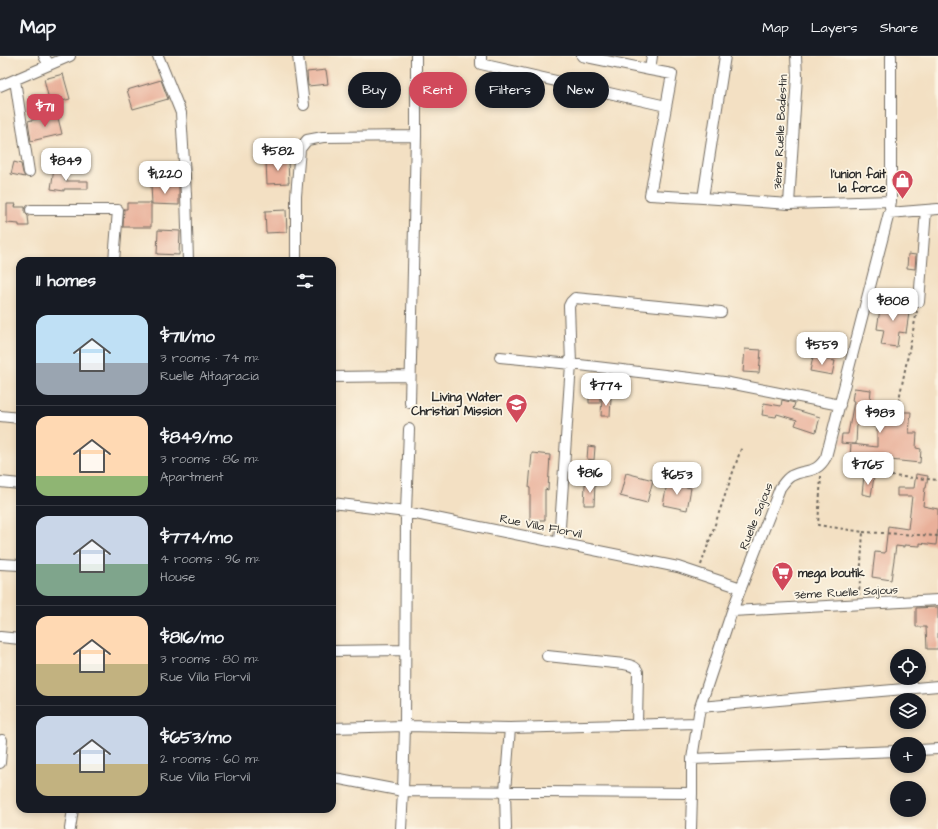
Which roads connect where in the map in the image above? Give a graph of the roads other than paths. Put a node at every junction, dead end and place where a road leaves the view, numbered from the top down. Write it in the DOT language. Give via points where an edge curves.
graph roads {
  1 [pos="70,56"];
  2 [pos="158,56"];
  3 [pos="298,56"];
  4 [pos="416,56"];
  5 [pos="481,56"];
  6 [pos="582,56"];
  7 [pos="652,56"];
  8 [pos="725,56"];
  9 [pos="796,56"];
  10 [pos="891,56"];
  11 [pos="47,61"];
  12 [pos="650,70"];
  13 [pos="15,80"];
  14 [pos="0,86"];
  15 [pos="304,105"];
  16 [pos="666,106"];
  17 [pos="416,136"];
  18 [pos="29,172"];
  19 [pos="703,198"];
  20 [pos="891,201"];
  21 [pos="789,204"];
  22 [pos="31,210"];
  23 [pos="926,210"];
  24 [pos="938,210"];
  25 [pos="889,213"];
  26 [pos="114,257"];
  27 [pos="188,257"];
  28 [pos="296,257"];
  29 [pos="919,302"];
  30 [pos="721,312"];
  31 [pos="500,357"];
  32 [pos="570,364"];
  33 [pos="410,376"];
  34 [pos="336,377"];
  35 [pos="410,403"];
  36 [pos="840,405"];
  37 [pos="0,416"];
  38 [pos="16,418"];
  39 [pos="409,429"];
  40 [pos="0,482"];
  41 [pos="16,484"];
  42 [pos="336,503"];
  43 [pos="406,512"];
  44 [pos="559,542"];
  45 [pos="0,564"];
  46 [pos="16,565"];
  47 [pos="742,588"];
  48 [pos="938,600"];
  49 [pos="732,611"];
  50 [pos="0,637"];
  51 [pos="16,639"];
  52 [pos="405,650"];
  53 [pos="336,651"];
  54 [pos="546,656"];
  55 [pos="938,686"];
  56 [pos="700,707"];
  57 [pos="697,723"];
  58 [pos="637,725"];
  59 [pos="405,726"];
  60 [pos="336,728"];
  61 [pos="510,728"];
  62 [pos="2,740"];
  63 [pos="938,749"];
  64 [pos="926,750"];
  65 [pos="890,751"];
  66 [pos="692,758"];
  67 [pos="0,763"];
  68 [pos="336,778"];
  69 [pos="403,791"];
  70 [pos="505,792"];
  71 [pos="692,793"];
  72 [pos="72,813"];
  73 [pos="70,829"];
  74 [pos="401,829"];
  75 [pos="506,829"];
  76 [pos="691,829"];
  1 -- 11 [label="street"];
  2 -- 27 [label="street" via="181,113"];
  3 -- 15 [label="street"];
  4 -- 17 [label="street"];
  5 -- 16 [label="street" via="481,64"];
  6 -- 12 [label="street"];
  7 -- 12 [label="street"];
  8 -- 19 [label="street"];
  9 -- 21 [label="street, 3ème Ruelle Badestin"];
  10 -- 20 [label="street"];
  11 -- 13 [label="street"];
  12 -- 16 [label="street" via="672,74"];
  13 -- 14 [label="street"];
  13 -- 18 [label="street"];
  16 -- 19 [label="street" via="650,195"];
  17 -- 28 [label="street" via="324,137 307,140 300,149"];
  17 -- 33 [label="street"];
  19 -- 21 [label="street"];
  20 -- 21 [label="street, 3ème Ruelle Badestin"];
  20 -- 25 [label="street"];
  22 -- 26 [label="street" via="118,210"];
  23 -- 24 [label="street"];
  23 -- 25 [label="street"];
  23 -- 29 [label="street"];
  25 -- 36 [label="street"];
  30 -- 32 [label="street" via="575,298 569,306"];
  31 -- 32 [label="street"];
  32 -- 36 [label="street" via="724,382"];
  32 -- 44 [label="street"];
  33 -- 34 [label="street"];
  33 -- 35 [label="street"];
  36 -- 47 [label="street, Ruelle Sajous" via="822,464 818,468 790,476 780,488"];
  37 -- 38 [label="street"];
  39 -- 43 [label="street"];
  40 -- 41 [label="street"];
  42 -- 43 [label="street, Rue Villa Florvil"];
  43 -- 44 [label="street, Rue Villa Florvil"];
  43 -- 52 [label="street"];
  44 -- 47 [label="street, Rue Villa Florvil" via="678,567"];
  45 -- 46 [label="street"];
  47 -- 49 [label="street, Ruelle Sajous"];
  48 -- 49 [label="street, 3ème Ruelle Sajous"];
  49 -- 56 [label="street, Ruelle Sajous"];
  50 -- 51 [label="street"];
  52 -- 53 [label="street"];
  52 -- 59 [label="street"];
  54 -- 58 [label="street" via="635,667 638,672"];
  55 -- 56 [label="street"];
  56 -- 57 [label="street, Ruelle Sajous"];
  57 -- 58 [label="street"];
  57 -- 66 [label="street, Ruelle Sajous"];
  58 -- 61 [label="street"];
  59 -- 60 [label="street"];
  59 -- 61 [label="street"];
  59 -- 69 [label="street"];
  61 -- 70 [label="street"];
  62 -- 67 [label="street"];
  63 -- 64 [label="street"];
  65 -- 66 [label="street"];
  66 -- 71 [label="street, Ruelle Sajous"];
  68 -- 69 [label="street"];
  69 -- 70 [label="street"];
  69 -- 74 [label="street"];
  70 -- 71 [label="street"];
  70 -- 75 [label="street"];
  71 -- 76 [label="street, Ruelle Sajous"];
  72 -- 73 [label="street"];
}
